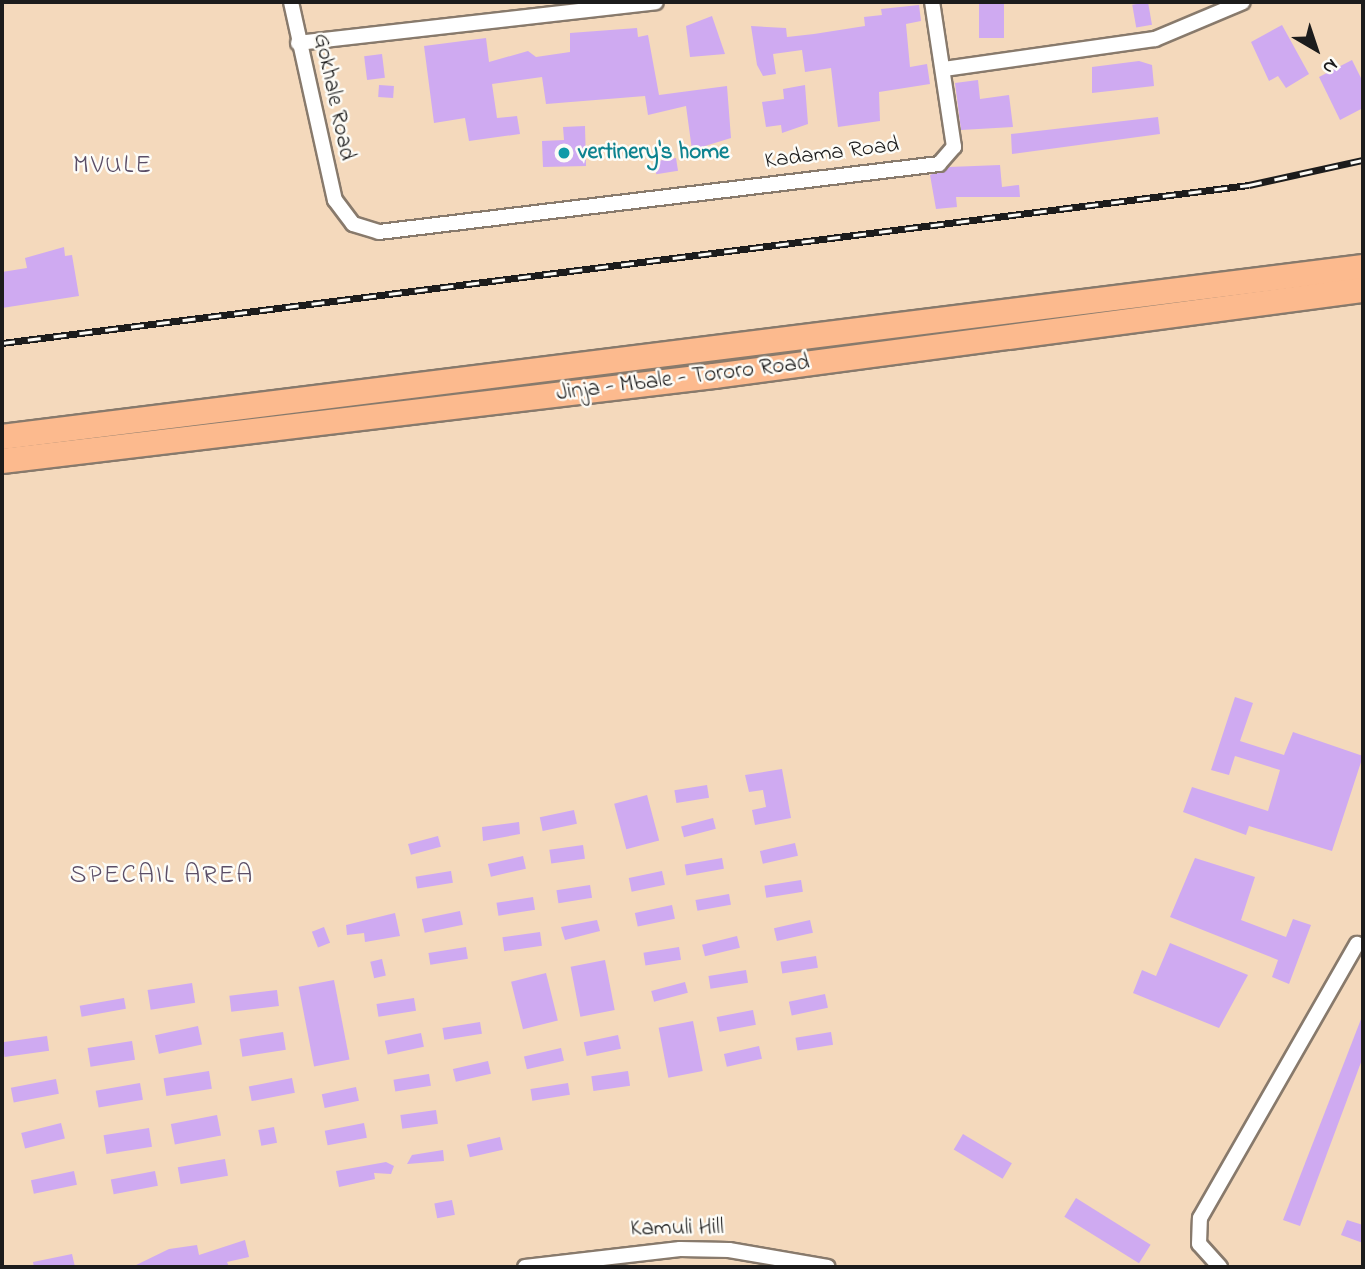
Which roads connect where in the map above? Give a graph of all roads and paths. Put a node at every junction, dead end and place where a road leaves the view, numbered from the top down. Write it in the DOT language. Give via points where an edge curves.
graph roads {
  1 [pos="291,2"];
  2 [pos="656,2"];
  3 [pos="932,2"];
  4 [pos="1243,2"];
  5 [pos="298,43"];
  6 [pos="944,69"];
  7 [pos="335,200"];
  8 [pos="1363,267"];
  9 [pos="1363,290"];
  10 [pos="2,437"];
  11 [pos="2,461"];
  12 [pos="1357,944"];
  13 [pos="525,1267"];
  14 [pos="828,1267"];
  15 [pos="1220,1267"];
  1 -- 5 [label="street, Gokhale Road"];
  2 -- 5 [label="street"];
  3 -- 6 [label="street, Kadama Road"];
  4 -- 6 [label="street" via="1155,39"];
  5 -- 7 [label="street, Gokhale Road"];
  6 -- 7 [label="street, Kadama Road" via="954,146 939,164 379,232 353,224"];
  8 -- 10 [label="highway, Jinja - Mbale - Tororo Road"];
  9 -- 11 [label="highway, Jinja - Mbale - Tororo Road"];
  12 -- 15 [label="street" via="1200,1219 1199,1244"];
  13 -- 14 [label="street, Kamuli Hill" via="680,1249 729,1250"];
}
